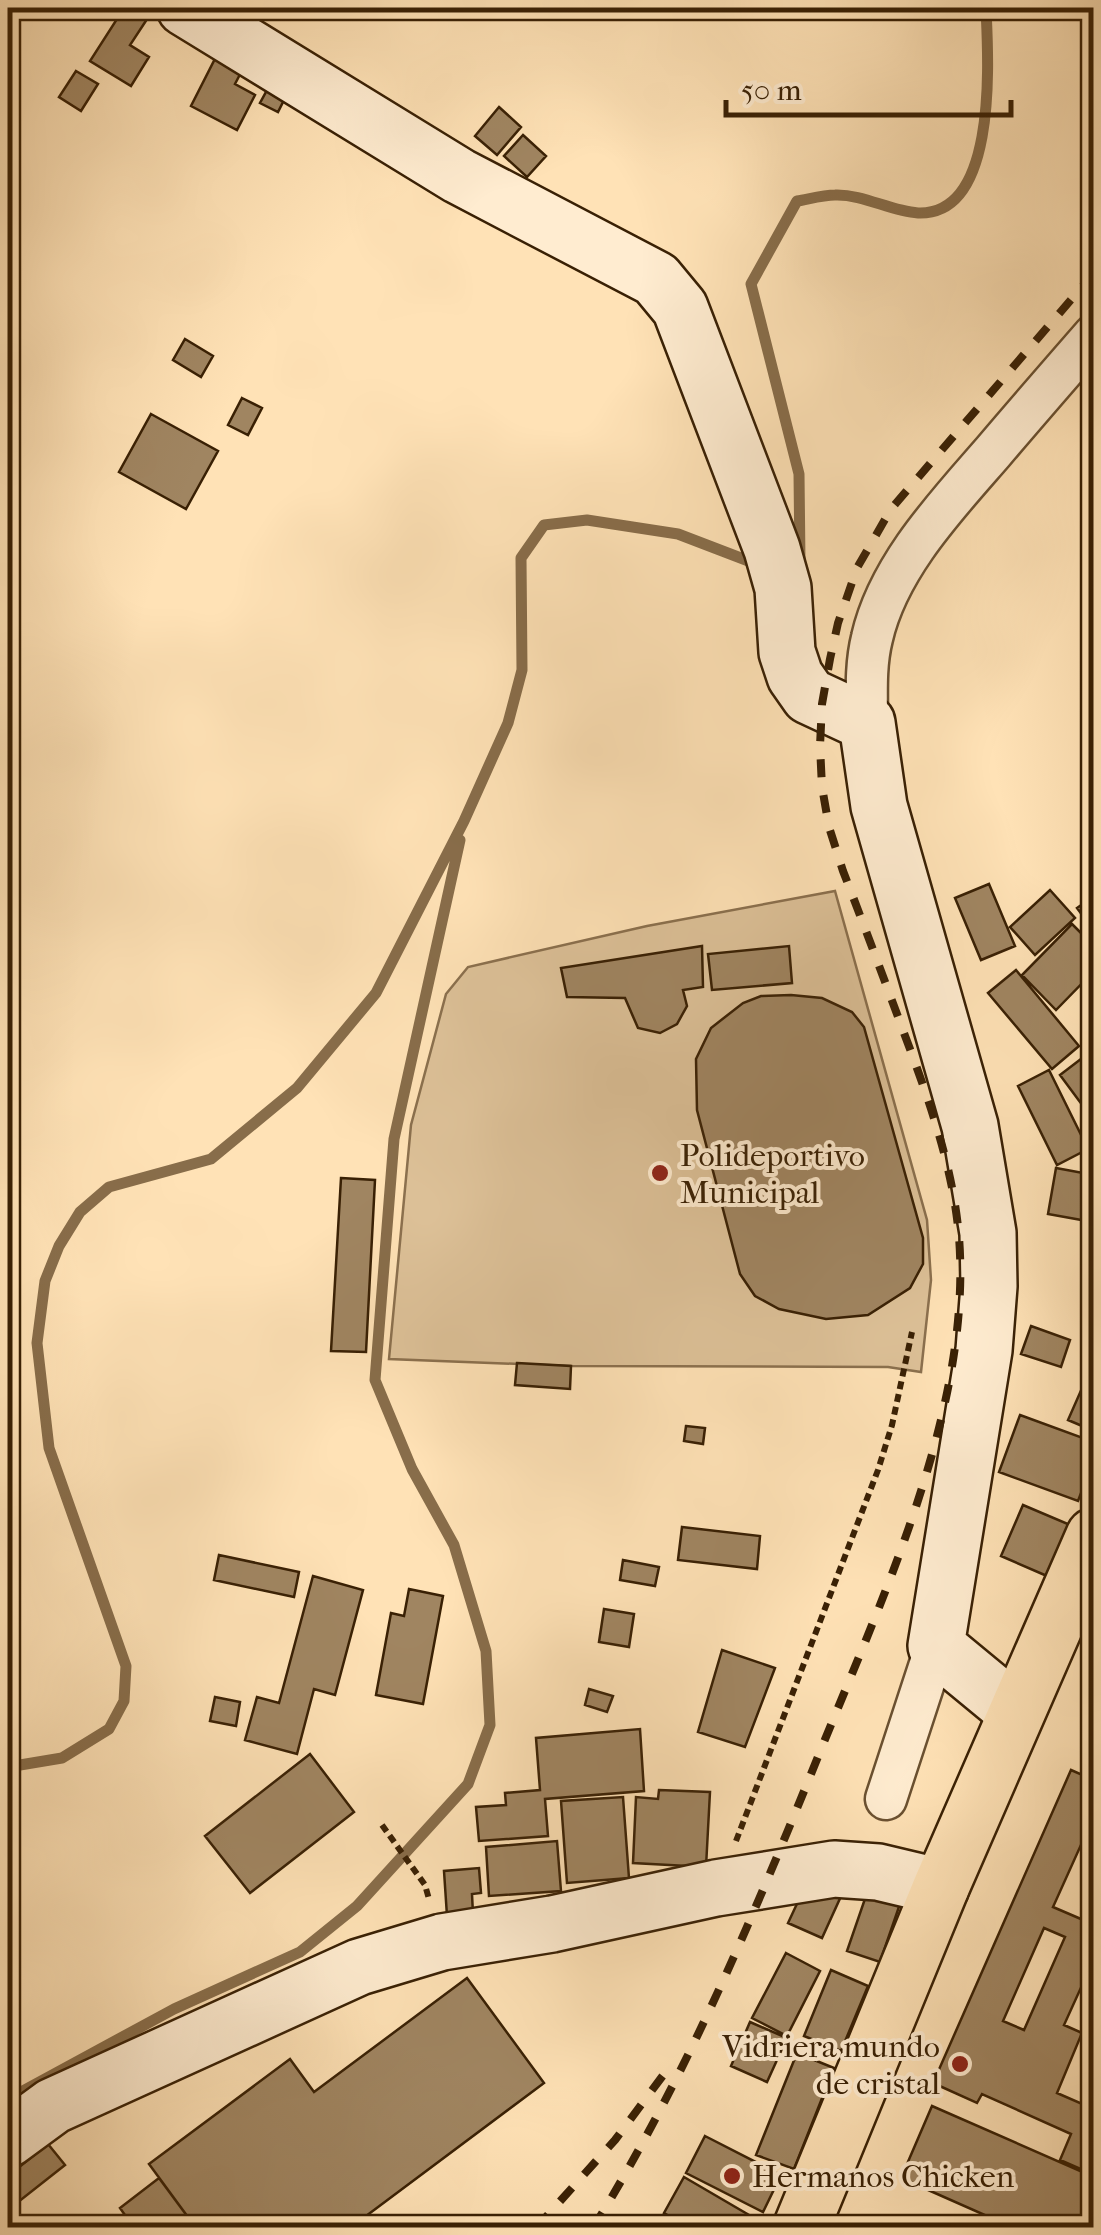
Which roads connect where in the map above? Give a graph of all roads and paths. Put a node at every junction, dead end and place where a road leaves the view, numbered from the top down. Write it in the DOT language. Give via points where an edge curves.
graph roads {
  1 [pos="185,8"];
  2 [pos="1094,335"];
  3 [pos="868,723"];
  4 [pos="912,1332"];
  5 [pos="1094,1536"];
  6 [pos="936,1646"];
  7 [pos="1016,1712"];
  8 [pos="886,1799"];
  9 [pos="382,1825"];
  10 [pos="425,1884"];
  11 [pos="941,1887"];
  12 [pos="716,1888"];
  13 [pos="8,2139"];
  14 [pos="801,2228"];
  1 -- 3 [label="street" via="459,176 670,292 778,568 795,676 809,696"];
  2 -- 3 [label="street" via="906,562 872,638"];
  3 -- 6 [label="street" via="879,806 970,1126 988,1232 984,1350"];
  4 -- 12 [label="path" via="878,1470"];
  5 -- 7 [label="highway"];
  6 -- 7 [label="street"];
  6 -- 8 [label="street"];
  7 -- 11 [label="highway"];
  9 -- 10 [label="path"];
  11 -- 12 [label="street" via="834,1869"];
  11 -- 14 [label="highway"];
  12 -- 13 [label="street" via="442,1942 358,1967 53,2106"];
}
